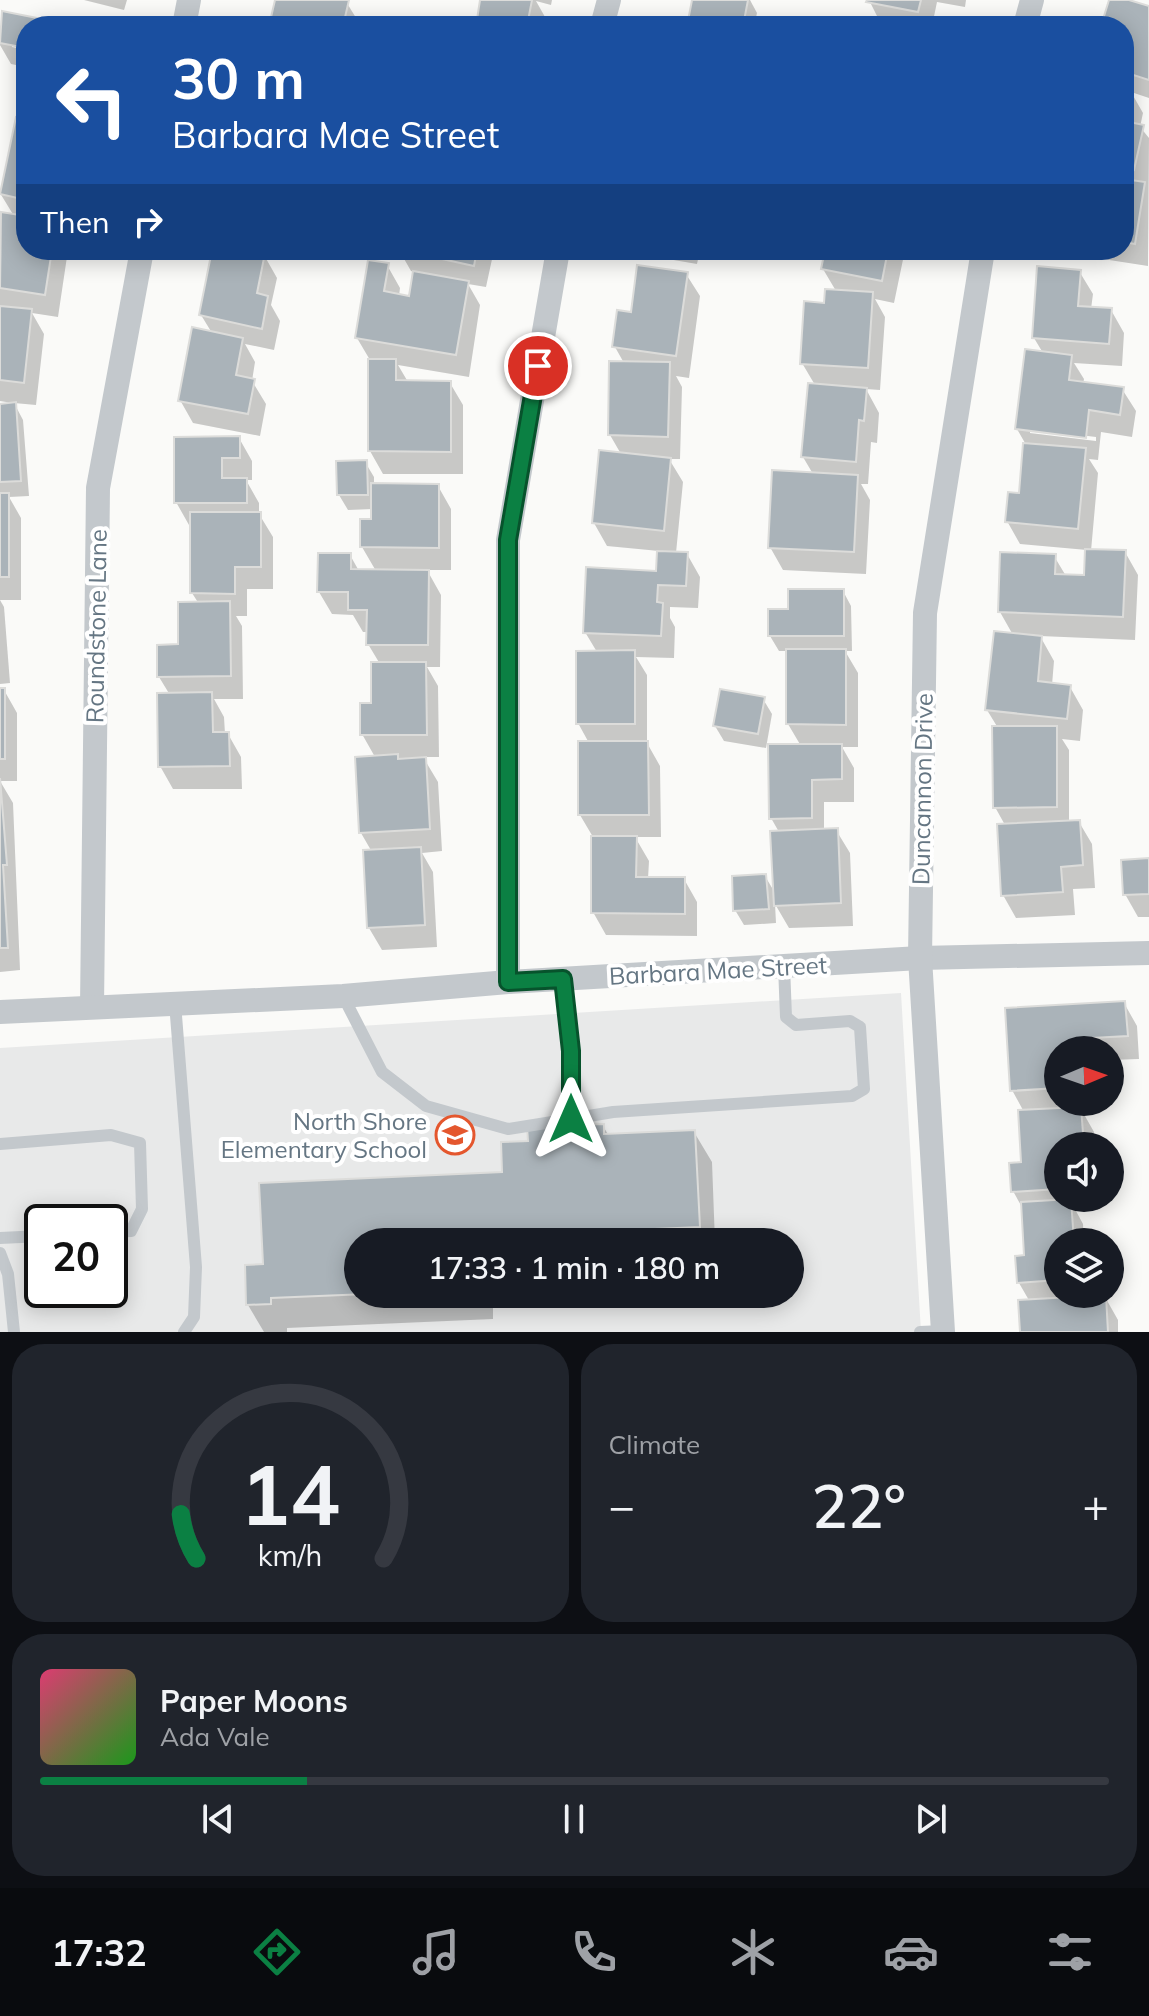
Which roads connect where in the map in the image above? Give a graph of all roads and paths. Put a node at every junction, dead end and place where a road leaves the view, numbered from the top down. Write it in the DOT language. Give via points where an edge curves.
graph roads {
  1 [pos="140,260"];
  2 [pos="556,260"];
  3 [pos="981,260"];
  4 [pos="1149,953"];
  5 [pos="920,958"];
  6 [pos="784,966"];
  7 [pos="563,979"];
  8 [pos="508,982"];
  9 [pos="343,996"];
  10 [pos="175,1003"];
  11 [pos="92,1007"];
  12 [pos="0,1012"];
  13 [pos="571,1119"];
  14 [pos="0,1144"];
  15 [pos="128,1231"];
  16 [pos="24,1237"];
  17 [pos="0,1238"];
  18 [pos="0,1253"];
  19 [pos="189,1330"];
  20 [pos="14,1332"];
  21 [pos="935,1332"];
  1 -- 11 [label="street, Roundstone Lane" via="98,488"];
  2 -- 8 [label="street" via="508,540"];
  3 -- 5 [label="street, Duncannon Drive" via="925,613"];
  4 -- 5 [label="street, Barbara Mae Street"];
  5 -- 6 [label="street, Barbara Mae Street"];
  5 -- 21 [label="street, Duncannon Drive"];
  6 -- 7 [label="street, Barbara Mae Street"];
  6 -- 13 [label="lane" via="786,1017 796,1025 850,1021 860,1027 864,1089 852,1096"];
  7 -- 8 [label="street, Barbara Mae Street"];
  7 -- 13 [label="lane"];
  8 -- 9 [label="street, Barbara Mae Street"];
  9 -- 10 [label="street, Barbara Mae Street"];
  9 -- 13 [label="lane" via="382,1072 426,1106 508,1129"];
  10 -- 11 [label="street, Barbara Mae Street"];
  10 -- 19 [label="lane" via="196,1267"];
  11 -- 12 [label="street, Barbara Mae Street"];
  14 -- 15 [label="lane" via="111,1135 140,1143 142,1209"];
  16 -- 17 [label="lane"];
  18 -- 20 [label="lane" via="8,1274"];
}
